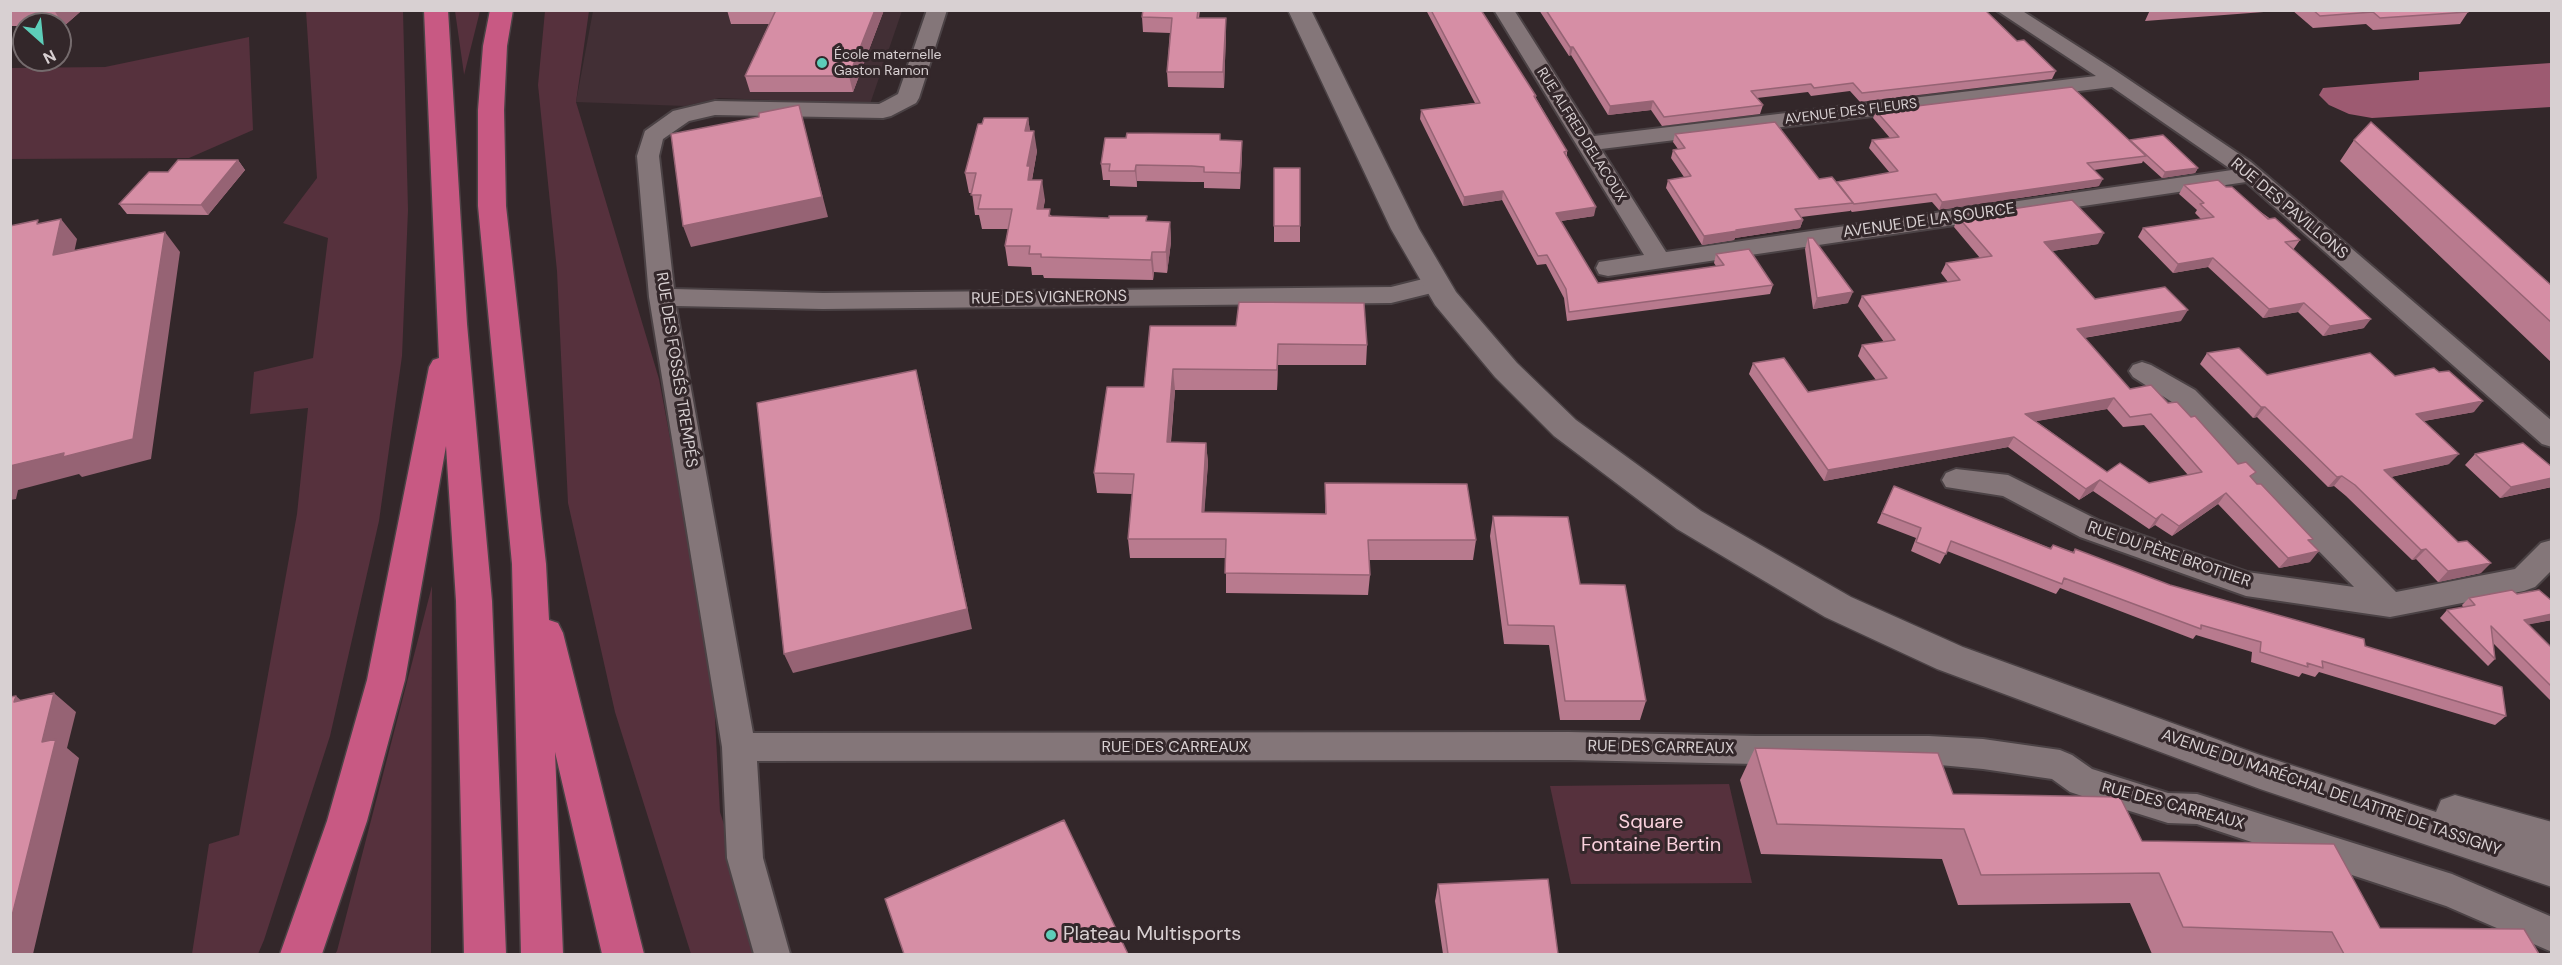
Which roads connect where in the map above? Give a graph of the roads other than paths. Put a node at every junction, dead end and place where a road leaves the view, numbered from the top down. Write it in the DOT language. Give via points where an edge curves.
graph roads {
  1 [pos="436,10"];
  2 [pos="502,10"];
  3 [pos="937,10"];
  4 [pos="1299,10"];
  5 [pos="1504,10"];
  6 [pos="2006,10"];
  7 [pos="2116,80"];
  8 [pos="1587,144"];
  9 [pos="2250,174"];
  10 [pos="1659,260"];
  11 [pos="1608,268"];
  12 [pos="1435,284"];
  13 [pos="662,297"];
  14 [pos="452,324"];
  15 [pos="2142,371"];
  16 [pos="2552,437"];
  17 [pos="1956,480"];
  18 [pos="2552,551"];
  19 [pos="529,564"];
  20 [pos="2390,605"];
  21 [pos="2112,718"];
  22 [pos="739,747"];
  23 [pos="2552,842"];
  24 [pos="2552,868"];
  25 [pos="2552,935"];
  26 [pos="301,954"];
  27 [pos="485,954"];
  28 [pos="542,954"];
  29 [pos="623,954"];
  30 [pos="772,954"];
  1 -- 14 [label="highway"];
  2 -- 19 [label="highway" via="495,46 491,110 492,206"];
  3 -- 13 [label="street, RUE DES FOSSÉS TREMPÉS" via="908,98 883,111 715,108 681,116 653,136 648,156"];
  4 -- 12 [label="street, AVENUE DU MARÉCHAL DE LATTRE DE TASSIGNY"];
  5 -- 8 [label="street, RUE ALFRED DELACOUX"];
  6 -- 7 [label="street, RUE DES PAVILLONS"];
  7 -- 8 [label="street, AVENUE DES FLEURS"];
  7 -- 9 [label="street, RUE DES PAVILLONS"];
  8 -- 10 [label="street, RUE ALFRED DELACOUX"];
  9 -- 10 [label="street, AVENUE DE LA SOURCE"];
  9 -- 16 [label="street, RUE DES PAVILLONS"];
  10 -- 11 [label="street, AVENUE DE LA SOURCE"];
  12 -- 13 [label="street, RUE DES VIGNERONS" via="1391,295 823,301"];
  12 -- 21 [label="street, AVENUE DU MARÉCHAL DE LATTRE DE TASSIGNY" via="1487,349 1565,428 1689,520 1868,621 1950,658"];
  13 -- 22 [label="street, RUE DES FOSSÉS TREMPÉS"];
  14 -- 26 [label="highway" via="386,680 347,821"];
  14 -- 27 [label="highway" via="474,601"];
  15 -- 20 [label="street" via="2185,397"];
  17 -- 20 [label="street, RUE DU PÈRE BROTTIER" via="2008,486 2090,530 2247,584"];
  18 -- 20 [label="street, RUE DU PÈRE BROTTIER" via="2524,579"];
  19 -- 28 [label="highway"];
  19 -- 29 [label="highway"];
  21 -- 23 [label="street, AVENUE DU MARÉCHAL DE LATTRE DE TASSIGNY" via="2259,756"];
  21 -- 24 [label="street, AVENUE DU MARÉCHAL DE LATTRE DE TASSIGNY" via="2260,772"];
  22 -- 25 [label="street, RUE DES CARREAUX" via="1569,746 1983,754 2060,765 2082,781 2168,808 2197,809 2452,891"];
  22 -- 30 [label="street, RUE DES FOSSÉS TREMPÉS" via="745,858"];
}
